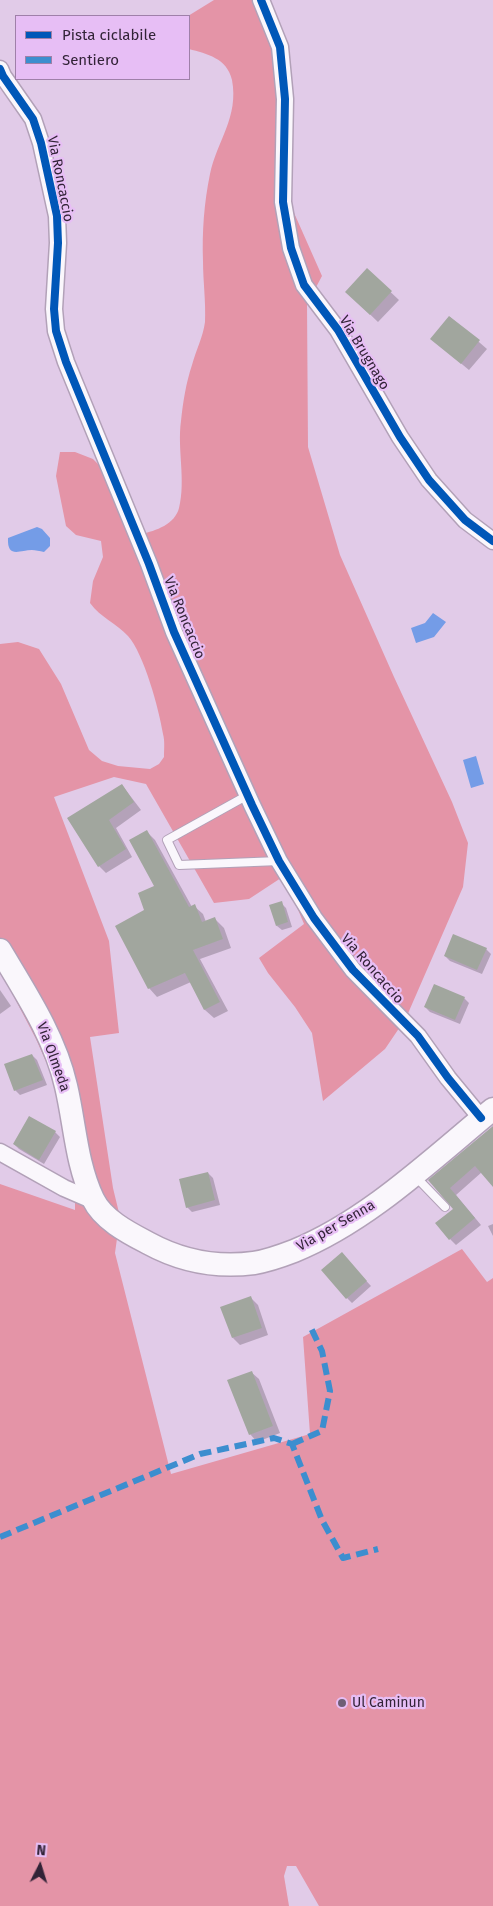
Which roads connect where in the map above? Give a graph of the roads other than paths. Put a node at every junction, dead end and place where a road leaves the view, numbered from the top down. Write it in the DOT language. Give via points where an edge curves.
graph roads {
  1 [pos="262,0"];
  2 [pos="0,69"];
  3 [pos="493,541"];
  4 [pos="248,796"];
  5 [pos="279,860"];
  6 [pos="0,950"];
  7 [pos="487,1114"];
  8 [pos="0,1152"];
  9 [pos="413,1174"];
  10 [pos="94,1201"];
  11 [pos="445,1208"];
  1 -- 3 [label="street, Via Brugnago" via="280,47 285,99 283,202 291,248 304,285 338,330 429,480 465,520"];
  2 -- 4 [label="street, Via Roncaccio" via="33,119 41,143 57,216 54,308 56,331 66,362 174,632"];
  4 -- 5 [label="street, Via Roncaccio"];
  4 -- 5 [label="lane" via="167,840 178,865"];
  5 -- 7 [label="street, Via Roncaccio" via="314,918 353,970 418,1036 448,1078"];
  6 -- 10 [label="street, Via Olmeda" via="37,1015 66,1084 81,1166"];
  7 -- 9 [label="street, Via per Senna"];
  8 -- 10 [label="street, Via per Senna"];
  9 -- 10 [label="street, Via per Senna" via="331,1232 282,1256 255,1263 194,1262 167,1254 121,1227"];
  9 -- 11 [label="lane"];
}
